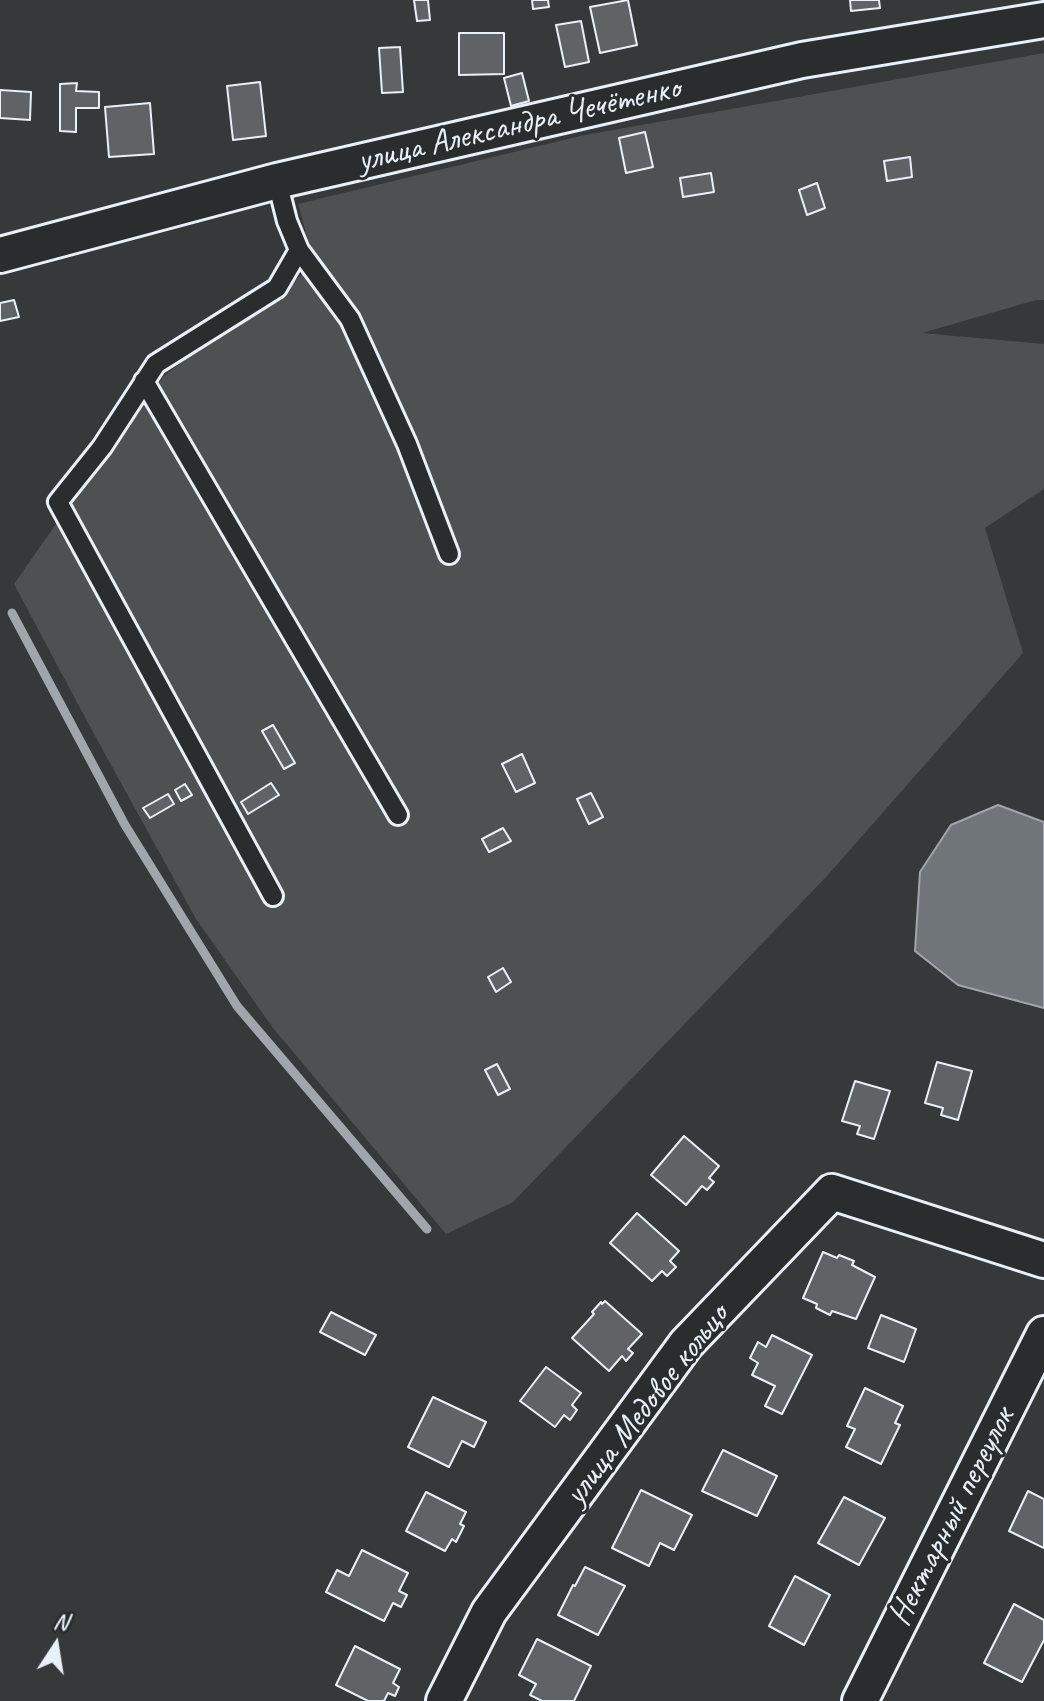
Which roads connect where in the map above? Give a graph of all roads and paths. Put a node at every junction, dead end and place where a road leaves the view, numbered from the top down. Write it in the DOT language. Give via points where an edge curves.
graph roads {
  1 [pos="1044,20"];
  2 [pos="277,181"];
  3 [pos="299,250"];
  4 [pos="0,255"];
  5 [pos="144,381"];
  6 [pos="449,554"];
  7 [pos="398,815"];
  8 [pos="273,896"];
  9 [pos="1044,1260"];
  10 [pos="1044,1334"];
  11 [pos="444,1701"];
  12 [pos="860,1701"];
  1 -- 2 [label="street, улица Александра Чечётенко" via="802,60"];
  2 -- 3 [label="lane"];
  2 -- 4 [label="street, улица Александра Чечётенко"];
  3 -- 5 [label="lane" via="277,288 156,364"];
  3 -- 6 [label="lane" via="350,319"];
  5 -- 7 [label="lane"];
  5 -- 8 [label="lane" via="102,447 58,502"];
  9 -- 11 [label="street, улица Медовое кольцо" via="832,1192 686,1344 489,1612"];
  10 -- 12 [label="street, Нектарный переулок"];
}
